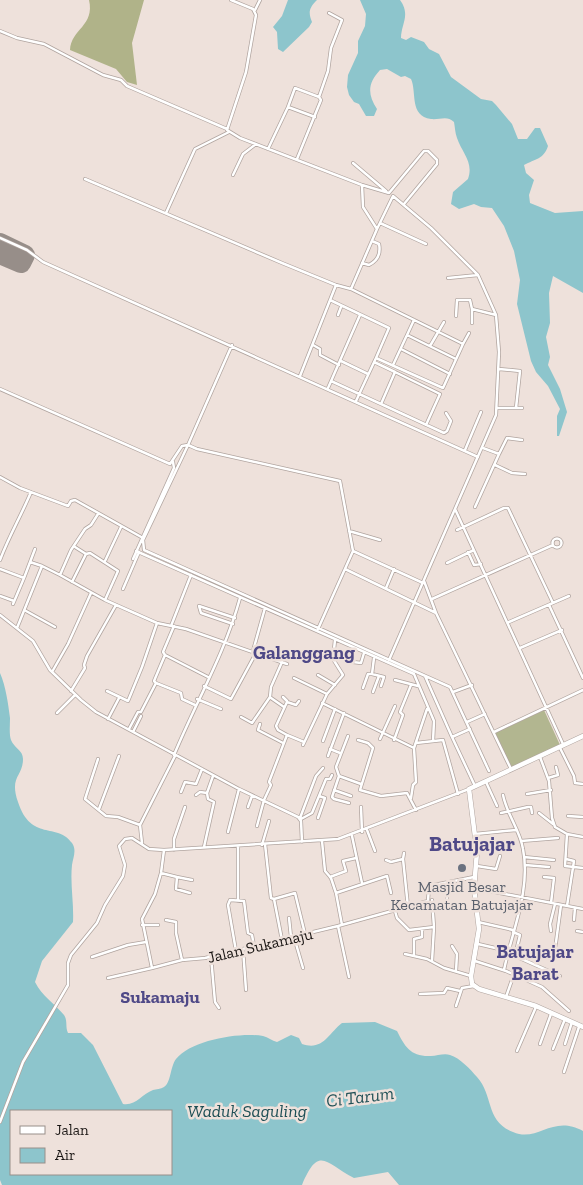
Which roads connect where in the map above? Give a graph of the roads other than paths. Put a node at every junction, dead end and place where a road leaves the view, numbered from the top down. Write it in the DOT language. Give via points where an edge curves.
graph roads {
  1 [pos="231,0"];
  2 [pos="260,0"];
  3 [pos="255,10"];
  4 [pos="329,13"];
  5 [pos="0,30"];
  6 [pos="319,97"];
  7 [pos="288,107"];
  8 [pos="315,117"];
  9 [pos="227,128"];
  10 [pos="229,132"];
  11 [pos="256,144"];
  12 [pos="268,149"];
  13 [pos="297,159"];
  14 [pos="353,163"];
  15 [pos="232,175"];
  16 [pos="85,179"];
  17 [pos="362,184"];
  18 [pos="388,193"];
  19 [pos="393,196"];
  20 [pos="404,204"];
  21 [pos="166,213"];
  22 [pos="380,223"];
  23 [pos="377,229"];
  24 [pos="0,238"];
  25 [pos="372,241"];
  26 [pos="426,244"];
  27 [pos="362,263"];
  28 [pos="478,275"];
  29 [pos="448,278"];
  30 [pos="336,286"];
  31 [pos="351,289"];
  32 [pos="330,300"];
  33 [pos="341,307"];
  34 [pos="472,309"];
  35 [pos="338,315"];
  36 [pos="360,315"];
  37 [pos="496,315"];
  38 [pos="456,316"];
  39 [pos="414,320"];
  40 [pos="444,322"];
  41 [pos="472,323"];
  42 [pos="438,331"];
  43 [pos="469,333"];
  44 [pos="408,335"];
  45 [pos="464,344"];
  46 [pos="232,345"];
  47 [pos="313,346"];
  48 [pos="430,346"];
  49 [pos="401,349"];
  50 [pos="376,358"];
  51 [pos="456,359"];
  52 [pos="340,361"];
  53 [pos="374,362"];
  54 [pos="339,365"];
  55 [pos="393,365"];
  56 [pos="499,369"];
  57 [pos="395,372"];
  58 [pos="368,374"];
  59 [pos="450,374"];
  60 [pos="300,376"];
  61 [pos="331,381"];
  62 [pos="328,388"];
  63 [pos="0,389"];
  64 [pos="360,394"];
  65 [pos="356,401"];
  66 [pos="381,404"];
  67 [pos="497,408"];
  68 [pos="516,408"];
  69 [pos="522,408"];
  70 [pos="481,412"];
  71 [pos="446,413"];
  72 [pos="426,425"];
  73 [pos="522,440"];
  74 [pos="188,445"];
  75 [pos="483,448"];
  76 [pos="465,450"];
  77 [pos="499,454"];
  78 [pos="478,457"];
  79 [pos="173,462"];
  80 [pos="495,466"];
  81 [pos="525,474"];
  82 [pos="0,478"];
  83 [pos="31,492"];
  84 [pos="475,507"];
  85 [pos="455,509"];
  86 [pos="98,514"];
  87 [pos="121,527"];
  88 [pos="463,527"];
  89 [pos="457,530"];
  90 [pos="350,531"];
  91 [pos="143,538"];
  92 [pos="380,540"];
  93 [pos="553,545"];
  94 [pos="75,547"];
  95 [pos="35,548"];
  96 [pos="474,550"];
  97 [pos="353,551"];
  98 [pos="138,552"];
  99 [pos="468,552"];
  100 [pos="86,554"];
  101 [pos="530,554"];
  102 [pos="133,559"];
  103 [pos="0,560"];
  104 [pos="105,561"];
  105 [pos="30,562"];
  106 [pos="447,563"];
  107 [pos="481,564"];
  108 [pos="42,566"];
  109 [pos="0,568"];
  110 [pos="345,569"];
  111 [pos="394,569"];
  112 [pos="486,574"];
  113 [pos="60,575"];
  114 [pos="191,575"];
  115 [pos="24,578"];
  116 [pos="72,582"];
  117 [pos="424,582"];
  118 [pos="386,588"];
  119 [pos="123,589"];
  120 [pos="90,593"];
  121 [pos="0,596"];
  122 [pos="569,596"];
  123 [pos="240,598"];
  124 [pos="104,600"];
  125 [pos="432,600"];
  126 [pos="415,602"];
  127 [pos="554,603"];
  128 [pos="116,605"];
  129 [pos="550,605"];
  130 [pos="265,608"];
  131 [pos="26,610"];
  132 [pos="436,613"];
  133 [pos="0,615"];
  134 [pos="235,618"];
  135 [pos="509,622"];
  136 [pos="157,623"];
  137 [pos="233,624"];
  138 [pos="172,626"];
  139 [pos="56,627"];
  140 [pos="17,628"];
  141 [pos="318,629"];
  142 [pos="562,630"];
  143 [pos="335,640"];
  144 [pos="225,644"];
  145 [pos="520,648"];
  146 [pos="254,652"];
  147 [pos="364,653"];
  148 [pos="165,655"];
  149 [pos="374,658"];
  150 [pos="389,660"];
  151 [pos="345,661"];
  152 [pos="282,662"];
  153 [pos="287,664"];
  154 [pos="578,666"];
  155 [pos="583,666"];
  156 [pos="52,672"];
  157 [pos="372,674"];
  158 [pos="318,675"];
  159 [pos="378,676"];
  160 [pos="424,676"];
  161 [pos="208,677"];
  162 [pos="294,678"];
  163 [pos="583,678"];
  164 [pos="395,680"];
  165 [pos="156,683"];
  166 [pos="335,684"];
  167 [pos="411,684"];
  168 [pos="204,686"];
  169 [pos="381,686"];
  170 [pos="418,686"];
  171 [pos="472,686"];
  172 [pos="363,688"];
  173 [pos="583,690"];
  174 [pos="71,691"];
  175 [pos="107,691"];
  176 [pos="373,692"];
  177 [pos="453,692"];
  178 [pos="327,694"];
  179 [pos="75,695"];
  180 [pos="270,697"];
  181 [pos="283,697"];
  182 [pos="119,698"];
  183 [pos="197,699"];
  184 [pos="287,701"];
  185 [pos="299,701"];
  186 [pos="322,703"];
  187 [pos="195,705"];
  188 [pos="395,706"];
  189 [pos="284,707"];
  190 [pos="546,707"];
  191 [pos="335,708"];
  192 [pos="427,708"];
  193 [pos="221,710"];
  194 [pos="57,713"];
  195 [pos="344,713"];
  196 [pos="485,714"];
  197 [pos="141,716"];
  198 [pos="241,717"];
  199 [pos="108,718"];
  200 [pos="467,722"];
  201 [pos="260,724"];
  202 [pos="470,728"];
  203 [pos="129,730"];
  204 [pos="133,732"];
  205 [pos="494,732"];
  206 [pos="382,734"];
  207 [pos="287,735"];
  208 [pos="348,736"];
  209 [pos="583,736"];
  210 [pos="452,737"];
  211 [pos="380,739"];
  212 [pos="358,740"];
  213 [pos="394,740"];
  214 [pos="323,741"];
  215 [pos="433,741"];
  216 [pos="283,743"];
  217 [pos="416,743"];
  218 [pos="562,747"];
  219 [pos="414,748"];
  220 [pos="330,749"];
  221 [pos="340,754"];
  222 [pos="174,755"];
  223 [pos="119,756"];
  224 [pos="328,756"];
  225 [pos="540,757"];
  226 [pos="98,758"];
  227 [pos="556,767"];
  228 [pos="323,768"];
  229 [pos="202,769"];
  230 [pos="489,771"];
  231 [pos="512,771"];
  232 [pos="332,775"];
  233 [pos="213,776"];
  234 [pos="339,776"];
  235 [pos="548,778"];
  236 [pos="486,782"];
  237 [pos="361,784"];
  238 [pos="583,784"];
  239 [pos="475,786"];
  240 [pos="239,790"];
  241 [pos="334,790"];
  242 [pos="469,790"];
  243 [pos="550,790"];
  244 [pos="181,792"];
  245 [pos="207,792"];
  246 [pos="458,794"];
  247 [pos="527,794"];
  248 [pos="196,795"];
  249 [pos="503,795"];
  250 [pos="252,796"];
  251 [pos="319,796"];
  252 [pos="350,796"];
  253 [pos="411,798"];
  254 [pos="264,800"];
  255 [pos="349,803"];
  256 [pos="497,806"];
  257 [pos="185,807"];
  258 [pos="248,807"];
  259 [pos="361,807"];
  260 [pos="99,809"];
  261 [pos="416,810"];
  262 [pos="507,811"];
  263 [pos="500,813"];
  264 [pos="532,813"];
  265 [pos="539,813"];
  266 [pos="568,816"];
  267 [pos="583,817"];
  268 [pos="318,818"];
  269 [pos="300,819"];
  270 [pos="269,821"];
  271 [pos="554,824"];
  272 [pos="140,825"];
  273 [pos="257,826"];
  274 [pos="367,830"];
  275 [pos="516,830"];
  276 [pos="228,832"];
  277 [pos="362,832"];
  278 [pos="475,834"];
  279 [pos="567,834"];
  280 [pos="352,836"];
  281 [pos="583,837"];
  282 [pos="558,838"];
  283 [pos="322,841"];
  284 [pos="521,841"];
  285 [pos="302,842"];
  286 [pos="142,843"];
  287 [pos="263,844"];
  288 [pos="238,846"];
  289 [pos="204,847"];
  290 [pos="164,850"];
  291 [pos="174,850"];
  292 [pos="375,851"];
  293 [pos="404,853"];
  294 [pos="500,856"];
  295 [pos="524,857"];
  296 [pos="356,858"];
  297 [pos="403,859"];
  298 [pos="566,859"];
  299 [pos="386,860"];
  300 [pos="554,860"];
  301 [pos="475,865"];
  302 [pos="525,865"];
  303 [pos="573,866"];
  304 [pos="550,867"];
  305 [pos="583,868"];
  306 [pos="161,873"];
  307 [pos="177,876"];
  308 [pos="544,876"];
  309 [pos="330,877"];
  310 [pos="474,878"];
  311 [pos="192,880"];
  312 [pos="447,882"];
  313 [pos="362,883"];
  314 [pos="474,888"];
  315 [pos="190,893"];
  316 [pos="336,893"];
  317 [pos="391,893"];
  318 [pos="523,897"];
  319 [pos="274,899"];
  320 [pos="238,900"];
  321 [pos="438,900"];
  322 [pos="447,900"];
  323 [pos="430,901"];
  324 [pos="553,904"];
  325 [pos="561,905"];
  326 [pos="567,906"];
  327 [pos="408,907"];
  328 [pos="575,908"];
  329 [pos="583,909"];
  330 [pos="395,911"];
  331 [pos="289,918"];
  332 [pos="166,920"];
  333 [pos="574,920"];
  334 [pos="478,922"];
  335 [pos="142,925"];
  336 [pos="158,925"];
  337 [pos="342,925"];
  338 [pos="338,926"];
  339 [pos="434,927"];
  340 [pos="422,929"];
  341 [pos="514,931"];
  342 [pos="551,931"];
  343 [pos="577,931"];
  344 [pos="583,932"];
  345 [pos="305,934"];
  346 [pos="293,937"];
  347 [pos="512,938"];
  348 [pos="282,940"];
  349 [pos="519,940"];
  350 [pos="146,942"];
  351 [pos="478,944"];
  352 [pos="254,946"];
  353 [pos="452,946"];
  354 [pos="243,949"];
  355 [pos="236,951"];
  356 [pos="508,951"];
  357 [pos="406,954"];
  358 [pos="414,956"];
  359 [pos="92,957"];
  360 [pos="211,957"];
  361 [pos="554,957"];
  362 [pos="182,960"];
  363 [pos="432,961"];
  364 [pos="474,961"];
  365 [pos="152,968"];
  366 [pos="303,968"];
  367 [pos="504,970"];
  368 [pos="456,971"];
  369 [pos="514,974"];
  370 [pos="471,976"];
  371 [pos="560,976"];
  372 [pos="348,977"];
  373 [pos="108,978"];
  374 [pos="474,986"];
  375 [pos="246,990"];
  376 [pos="460,991"];
  377 [pos="420,994"];
  378 [pos="506,997"];
  379 [pos="456,1006"];
  380 [pos="536,1006"];
  381 [pos="219,1008"];
  382 [pos="569,1011"];
  383 [pos="552,1012"];
  384 [pos="565,1018"];
  385 [pos="572,1021"];
  386 [pos="582,1025"];
  387 [pos="540,1044"];
  388 [pos="565,1044"];
  389 [pos="553,1049"];
  390 [pos="517,1051"];
  391 [pos="564,1072"];
  392 [pos="0,1122"];
  1 -- 3 [label="street"];
  2 -- 3 [label="street"];
  3 -- 9 [label="street" via="246,72"];
  4 -- 6 [label="street" via="342,20 331,48 328,71"];
  5 -- 9 [label="street" via="44,44 103,75"];
  6 -- 7 [label="street" via="295,88"];
  6 -- 8 [label="street" via="321,100"];
  7 -- 8 [label="street"];
  7 -- 12 [label="street"];
  8 -- 13 [label="street"];
  9 -- 10 [label="street"];
  10 -- 11 [label="street"];
  10 -- 21 [label="street" via="195,149"];
  11 -- 12 [label="street"];
  11 -- 15 [label="street" via="243,154"];
  12 -- 13 [label="street"];
  13 -- 17 [label="street"];
  14 -- 18 [label="street"];
  16 -- 21 [label="street"];
  17 -- 18 [label="street"];
  17 -- 23 [label="street" via="363,207"];
  18 -- 19 [label="street"];
  18 -- 20 [label="street" via="428,150 437,164"];
  19 -- 20 [label="street"];
  19 -- 22 [label="street"];
  20 -- 28 [label="street"];
  21 -- 30 [label="street"];
  22 -- 23 [label="street"];
  22 -- 26 [label="street"];
  23 -- 25 [label="street"];
  24 -- 46 [label="street" via="27,250 43,262"];
  25 -- 27 [label="street"];
  25 -- 27 [label="street" via="378,244 380,252 374,262 369,265"];
  27 -- 31 [label="street"];
  28 -- 29 [label="street"];
  28 -- 37 [label="street"];
  30 -- 31 [label="street"];
  30 -- 32 [label="street"];
  31 -- 39 [label="street"];
  32 -- 33 [label="street"];
  32 -- 47 [label="street"];
  33 -- 35 [label="street"];
  33 -- 36 [label="street"];
  34 -- 37 [label="street"];
  34 -- 38 [label="street" via="470,300 457,300"];
  34 -- 41 [label="street"];
  36 -- 50 [label="street" via="389,328"];
  36 -- 52 [label="street"];
  37 -- 56 [label="street"];
  39 -- 42 [label="street"];
  39 -- 44 [label="street"];
  40 -- 42 [label="street"];
  42 -- 45 [label="street"];
  42 -- 48 [label="street"];
  43 -- 45 [label="street"];
  44 -- 48 [label="street"];
  44 -- 49 [label="street"];
  45 -- 51 [label="street"];
  46 -- 60 [label="street"];
  46 -- 74 [label="street"];
  47 -- 54 [label="street" via="320,349 320,355"];
  47 -- 60 [label="street"];
  48 -- 51 [label="street"];
  49 -- 55 [label="street"];
  49 -- 59 [label="street"];
  50 -- 53 [label="street"];
  50 -- 55 [label="street"];
  51 -- 59 [label="street"];
  52 -- 54 [label="street"];
  52 -- 58 [label="street"];
  53 -- 57 [label="street"];
  53 -- 58 [label="street"];
  54 -- 61 [label="street"];
  55 -- 59 [label="street" via="441,388"];
  56 -- 67 [label="street"];
  56 -- 68 [label="street" via="520,371"];
  57 -- 66 [label="street"];
  57 -- 72 [label="street" via="440,394"];
  58 -- 64 [label="street"];
  60 -- 62 [label="street"];
  61 -- 62 [label="street"];
  61 -- 64 [label="street"];
  62 -- 65 [label="street"];
  63 -- 79 [label="street" via="166,463"];
  64 -- 65 [label="street"];
  64 -- 66 [label="street"];
  65 -- 76 [label="street"];
  66 -- 72 [label="street"];
  67 -- 68 [label="street"];
  67 -- 75 [label="street"];
  68 -- 69 [label="street"];
  70 -- 76 [label="street"];
  71 -- 72 [label="street" via="451,421 446,432"];
  73 -- 77 [label="street" via="507,438"];
  74 -- 79 [label="street" via="182,446"];
  74 -- 90 [label="street" via="339,481"];
  74 -- 141 [label="street" via="143,540 144,550"];
  75 -- 77 [label="street"];
  75 -- 78 [label="street"];
  76 -- 78 [label="street"];
  77 -- 80 [label="street"];
  78 -- 85 [label="street"];
  79 -- 91 [label="street" via="174,468"];
  80 -- 81 [label="street" via="507,472"];
  80 -- 84 [label="street"];
  82 -- 83 [label="street"];
  83 -- 86 [label="street" via="68,506 74,500"];
  83 -- 103 [label="street" via="16,528 10,532"];
  85 -- 88 [label="street"];
  85 -- 117 [label="street"];
  86 -- 87 [label="street"];
  86 -- 94 [label="street"];
  87 -- 91 [label="street"];
  87 -- 104 [label="street"];
  88 -- 89 [label="street"];
  88 -- 96 [label="street"];
  88 -- 101 [label="street" via="508,508"];
  90 -- 92 [label="street"];
  90 -- 97 [label="street"];
  91 -- 98 [label="street"];
  93 -- 101 [label="street"];
  94 -- 100 [label="street"];
  94 -- 113 [label="street"];
  95 -- 105 [label="street"];
  96 -- 99 [label="street"];
  96 -- 107 [label="street"];
  97 -- 110 [label="street"];
  97 -- 111 [label="street"];
  98 -- 102 [label="street"];
  98 -- 114 [label="street"];
  98 -- 119 [label="street"];
  99 -- 106 [label="street"];
  99 -- 107 [label="street" via="475,566"];
  100 -- 104 [label="street"];
  100 -- 116 [label="street"];
  101 -- 112 [label="street"];
  101 -- 127 [label="street"];
  104 -- 124 [label="street" via="118,572"];
  105 -- 108 [label="street"];
  105 -- 115 [label="street"];
  107 -- 112 [label="street"];
  108 -- 113 [label="street"];
  108 -- 131 [label="street"];
  109 -- 115 [label="street"];
  110 -- 118 [label="street"];
  110 -- 141 [label="street"];
  111 -- 117 [label="street"];
  111 -- 118 [label="street"];
  112 -- 125 [label="street"];
  112 -- 135 [label="street"];
  113 -- 116 [label="street"];
  114 -- 123 [label="street"];
  114 -- 138 [label="street"];
  115 -- 121 [label="street" via="14,603"];
  116 -- 120 [label="street"];
  117 -- 125 [label="street"];
  117 -- 126 [label="street"];
  118 -- 126 [label="street"];
  120 -- 124 [label="street"];
  120 -- 156 [label="street"];
  122 -- 127 [label="street"];
  123 -- 130 [label="street"];
  123 -- 134 [label="street"];
  124 -- 128 [label="street"];
  125 -- 132 [label="street"];
  126 -- 132 [label="street"];
  126 -- 150 [label="street"];
  127 -- 129 [label="street"];
  128 -- 136 [label="street"];
  128 -- 174 [label="street"];
  129 -- 135 [label="street"];
  129 -- 142 [label="street"];
  130 -- 143 [label="street"];
  130 -- 146 [label="street"];
  131 -- 139 [label="street"];
  131 -- 140 [label="street"];
  132 -- 171 [label="street"];
  133 -- 140 [label="street"];
  134 -- 137 [label="street"];
  134 -- 137 [label="street" via="199,606 200,613"];
  135 -- 145 [label="street"];
  136 -- 138 [label="street"];
  136 -- 182 [label="street" via="128,701"];
  137 -- 144 [label="street"];
  138 -- 144 [label="street"];
  138 -- 148 [label="street" via="163,652"];
  140 -- 156 [label="street" via="33,641"];
  141 -- 150 [label="street"];
  142 -- 145 [label="street"];
  142 -- 154 [label="street"];
  143 -- 147 [label="street"];
  143 -- 166 [label="street" via="334,659 343,674"];
  144 -- 146 [label="street"];
  144 -- 161 [label="street"];
  145 -- 190 [label="street"];
  146 -- 152 [label="street"];
  146 -- 168 [label="street" via="231,700"];
  147 -- 149 [label="street"];
  147 -- 151 [label="street" via="362,663"];
  148 -- 161 [label="street"];
  148 -- 165 [label="street" via="154,681"];
  149 -- 157 [label="street"];
  149 -- 170 [label="street" via="414,674"];
  150 -- 160 [label="street"];
  152 -- 153 [label="street"];
  152 -- 180 [label="street"];
  154 -- 155 [label="street"];
  154 -- 163 [label="street"];
  156 -- 174 [label="street"];
  157 -- 159 [label="street"];
  157 -- 172 [label="street" via="368,674"];
  158 -- 166 [label="street"];
  159 -- 169 [label="street" via="384,677"];
  159 -- 176 [label="street"];
  160 -- 177 [label="street" via="450,687"];
  160 -- 210 [label="street"];
  161 -- 168 [label="street"];
  162 -- 178 [label="street"];
  164 -- 167 [label="street"];
  165 -- 187 [label="street" via="180,693 182,699"];
  165 -- 203 [label="street"];
  166 -- 178 [label="street"];
  167 -- 170 [label="street"];
  167 -- 213 [label="street"];
  168 -- 183 [label="street"];
  170 -- 192 [label="street"];
  171 -- 177 [label="street"];
  171 -- 196 [label="street"];
  173 -- 190 [label="street"];
  174 -- 179 [label="street"];
  175 -- 182 [label="street"];
  177 -- 200 [label="street"];
  178 -- 186 [label="street"];
  179 -- 194 [label="street"];
  179 -- 199 [label="street"];
  180 -- 189 [label="street"];
  180 -- 198 [label="street" via="252,724"];
  181 -- 184 [label="street"];
  182 -- 199 [label="street"];
  183 -- 187 [label="street"];
  183 -- 193 [label="street"];
  184 -- 185 [label="street" via="296,705"];
  184 -- 189 [label="street"];
  186 -- 191 [label="street"];
  186 -- 207 [label="street" via="304,744"];
  187 -- 222 [label="street"];
  188 -- 206 [label="street"];
  189 -- 207 [label="street" via="276,728"];
  190 -- 205 [label="street"];
  190 -- 218 [label="street"];
  191 -- 195 [label="street"];
  191 -- 214 [label="street"];
  192 -- 215 [label="street" via="435,723"];
  192 -- 217 [label="street"];
  195 -- 206 [label="street"];
  195 -- 220 [label="street"];
  196 -- 200 [label="street"];
  196 -- 205 [label="street"];
  197 -- 204 [label="street"];
  199 -- 203 [label="street"];
  200 -- 202 [label="street"];
  201 -- 216 [label="street" via="258,730"];
  202 -- 210 [label="street"];
  202 -- 230 [label="street"];
  203 -- 204 [label="street"];
  204 -- 222 [label="street"];
  205 -- 231 [label="street"];
  206 -- 211 [label="street"];
  206 -- 213 [label="street"];
  207 -- 216 [label="street"];
  208 -- 221 [label="street"];
  209 -- 218 [label="highway"];
  210 -- 239 [label="street"];
  212 -- 237 [label="street" via="373,748"];
  213 -- 219 [label="street"];
  215 -- 217 [label="street"];
  215 -- 246 [label="street" via="444,740"];
  216 -- 254 [label="street"];
  217 -- 219 [label="street"];
  218 -- 225 [label="highway"];
  218 -- 238 [label="street" via="575,783"];
  219 -- 253 [label="street" via="416,782"];
  220 -- 221 [label="street"];
  220 -- 224 [label="street"];
  221 -- 234 [label="street" via="336,767"];
  222 -- 229 [label="street"];
  222 -- 272 [label="street"];
  223 -- 260 [label="street"];
  225 -- 231 [label="highway"];
  225 -- 235 [label="street"];
  226 -- 260 [label="street" via="85,798"];
  227 -- 235 [label="street" via="558,775"];
  228 -- 269 [label="street" via="316,775"];
  229 -- 233 [label="street"];
  229 -- 244 [label="street" via="196,784 185,782"];
  231 -- 236 [label="highway"];
  232 -- 251 [label="street" via="330,780 326,779"];
  233 -- 240 [label="street"];
  233 -- 245 [label="street"];
  234 -- 237 [label="street"];
  234 -- 241 [label="street"];
  235 -- 243 [label="street"];
  236 -- 239 [label="highway"];
  236 -- 256 [label="street"];
  237 -- 253 [label="street" via="361,790 379,796 405,793"];
  239 -- 242 [label="highway"];
  240 -- 250 [label="street"];
  240 -- 276 [label="street"];
  241 -- 252 [label="street"];
  241 -- 255 [label="street" via="333,798"];
  242 -- 246 [label="street"];
  242 -- 278 [label="highway"];
  243 -- 247 [label="street"];
  243 -- 271 [label="street"];
  245 -- 248 [label="street"];
  245 -- 289 [label="street" via="208,799 214,802"];
  246 -- 261 [label="street"];
  249 -- 262 [label="street"];
  250 -- 254 [label="street"];
  250 -- 258 [label="street"];
  251 -- 268 [label="street" via="326,798"];
  251 -- 269 [label="street" via="312,813"];
  253 -- 261 [label="street"];
  254 -- 269 [label="street"];
  254 -- 273 [label="street"];
  257 -- 291 [label="street" via="174,839"];
  259 -- 277 [label="street"];
  260 -- 272 [label="street" via="106,816"];
  261 -- 274 [label="street"];
  262 -- 263 [label="street"];
  262 -- 264 [label="street" via="529,807"];
  262 -- 275 [label="street"];
  265 -- 271 [label="street"];
  266 -- 267 [label="street"];
  269 -- 285 [label="street"];
  270 -- 287 [label="street"];
  271 -- 279 [label="street"];
  272 -- 286 [label="street"];
  274 -- 277 [label="street"];
  274 -- 292 [label="street"];
  275 -- 278 [label="street"];
  275 -- 284 [label="street"];
  277 -- 280 [label="street"];
  278 -- 301 [label="highway"];
  279 -- 281 [label="street"];
  279 -- 298 [label="street"];
  280 -- 283 [label="street"];
  280 -- 296 [label="street"];
  282 -- 284 [label="street"];
  283 -- 285 [label="street"];
  283 -- 309 [label="street" via="325,871"];
  284 -- 295 [label="street"];
  285 -- 287 [label="street"];
  286 -- 290 [label="street" via="149,849"];
  286 -- 392 [label="street" via="129,837 119,844 125,865 123,876 97,923 71,955 68,983 23,1062"];
  287 -- 288 [label="street"];
  287 -- 319 [label="street" via="271,898"];
  288 -- 289 [label="street"];
  288 -- 320 [label="street"];
  289 -- 291 [label="street"];
  290 -- 291 [label="street"];
  290 -- 306 [label="street"];
  293 -- 297 [label="street"];
  294 -- 301 [label="street" via="496,869"];
  295 -- 300 [label="street"];
  295 -- 302 [label="street"];
  296 -- 309 [label="street" via="343,861 346,870"];
  296 -- 313 [label="street"];
  297 -- 299 [label="street"];
  297 -- 327 [label="street"];
  298 -- 303 [label="street" via="573,860"];
  298 -- 303 [label="street" via="565,866"];
  301 -- 310 [label="highway"];
  302 -- 304 [label="street"];
  302 -- 318 [label="street"];
  303 -- 305 [label="street"];
  303 -- 326 [label="street"];
  306 -- 307 [label="street"];
  306 -- 335 [label="street" via="155,894 144,912"];
  307 -- 311 [label="street"];
  307 -- 315 [label="street" via="176,889"];
  308 -- 324 [label="street" via="554,878"];
  309 -- 316 [label="street"];
  310 -- 312 [label="street"];
  310 -- 314 [label="highway"];
  312 -- 322 [label="street"];
  312 -- 323 [label="street" via="428,887"];
  313 -- 316 [label="street"];
  313 -- 317 [label="street" via="388,876"];
  314 -- 318 [label="street"];
  314 -- 334 [label="highway"];
  316 -- 337 [label="street"];
  318 -- 324 [label="street"];
  318 -- 341 [label="street"];
  319 -- 345 [label="street" via="296,893"];
  319 -- 348 [label="street"];
  320 -- 352 [label="street" via="244,901 248,933 252,934"];
  320 -- 355 [label="street" via="230,900 228,905"];
  321 -- 323 [label="street, Jalan Sukamaju"];
  323 -- 327 [label="street, Jalan Sukamaju"];
  323 -- 339 [label="street"];
  324 -- 325 [label="street"];
  324 -- 342 [label="street"];
  325 -- 326 [label="street"];
  325 -- 361 [label="street"];
  326 -- 328 [label="street"];
  327 -- 330 [label="street, Jalan Sukamaju"];
  328 -- 329 [label="street"];
  328 -- 333 [label="street"];
  330 -- 337 [label="street, Jalan Sukamaju"];
  330 -- 340 [label="street" via="408,930"];
  331 -- 346 [label="street"];
  332 -- 362 [label="street" via="176,922"];
  334 -- 341 [label="street"];
  334 -- 351 [label="highway"];
  335 -- 336 [label="street"];
  335 -- 350 [label="street"];
  337 -- 338 [label="street, Jalan Sukamaju"];
  338 -- 345 [label="street, Jalan Sukamaju"];
  338 -- 372 [label="street"];
  339 -- 340 [label="street"];
  339 -- 363 [label="street"];
  340 -- 358 [label="street" via="422,937 414,938"];
  341 -- 347 [label="street"];
  341 -- 349 [label="street" via="520,934"];
  343 -- 344 [label="street"];
  345 -- 346 [label="street, Jalan Sukamaju"];
  346 -- 348 [label="street, Jalan Sukamaju"];
  346 -- 366 [label="street"];
  347 -- 349 [label="street"];
  347 -- 356 [label="street"];
  348 -- 352 [label="street, Jalan Sukamaju"];
  349 -- 371 [label="street" via="515,956"];
  350 -- 359 [label="street"];
  350 -- 365 [label="street"];
  351 -- 356 [label="street"];
  351 -- 364 [label="highway"];
  352 -- 354 [label="street, Jalan Sukamaju"];
  353 -- 368 [label="street" via="457,954"];
  354 -- 355 [label="street, Jalan Sukamaju"];
  354 -- 375 [label="street"];
  355 -- 360 [label="street, Jalan Sukamaju"];
  356 -- 367 [label="street"];
  357 -- 358 [label="street"];
  358 -- 363 [label="street"];
  360 -- 362 [label="street, Jalan Sukamaju"];
  360 -- 381 [label="street" via="215,1002"];
  362 -- 365 [label="street, Jalan Sukamaju"];
  363 -- 368 [label="street"];
  364 -- 367 [label="street"];
  364 -- 370 [label="highway"];
  365 -- 373 [label="street, Jalan Sukamaju"];
  367 -- 369 [label="street"];
  368 -- 370 [label="street"];
  369 -- 378 [label="street"];
  369 -- 382 [label="street" via="542,987"];
  370 -- 374 [label="highway"];
  374 -- 376 [label="street"];
  374 -- 378 [label="highway"];
  376 -- 377 [label="street" via="448,988 444,993"];
  376 -- 379 [label="street"];
  378 -- 380 [label="highway"];
  380 -- 383 [label="highway"];
  380 -- 390 [label="street"];
  383 -- 384 [label="highway"];
  383 -- 387 [label="street"];
  384 -- 385 [label="highway"];
  384 -- 389 [label="street"];
  385 -- 386 [label="highway"];
  385 -- 388 [label="street"];
  386 -- 391 [label="street"];
}
